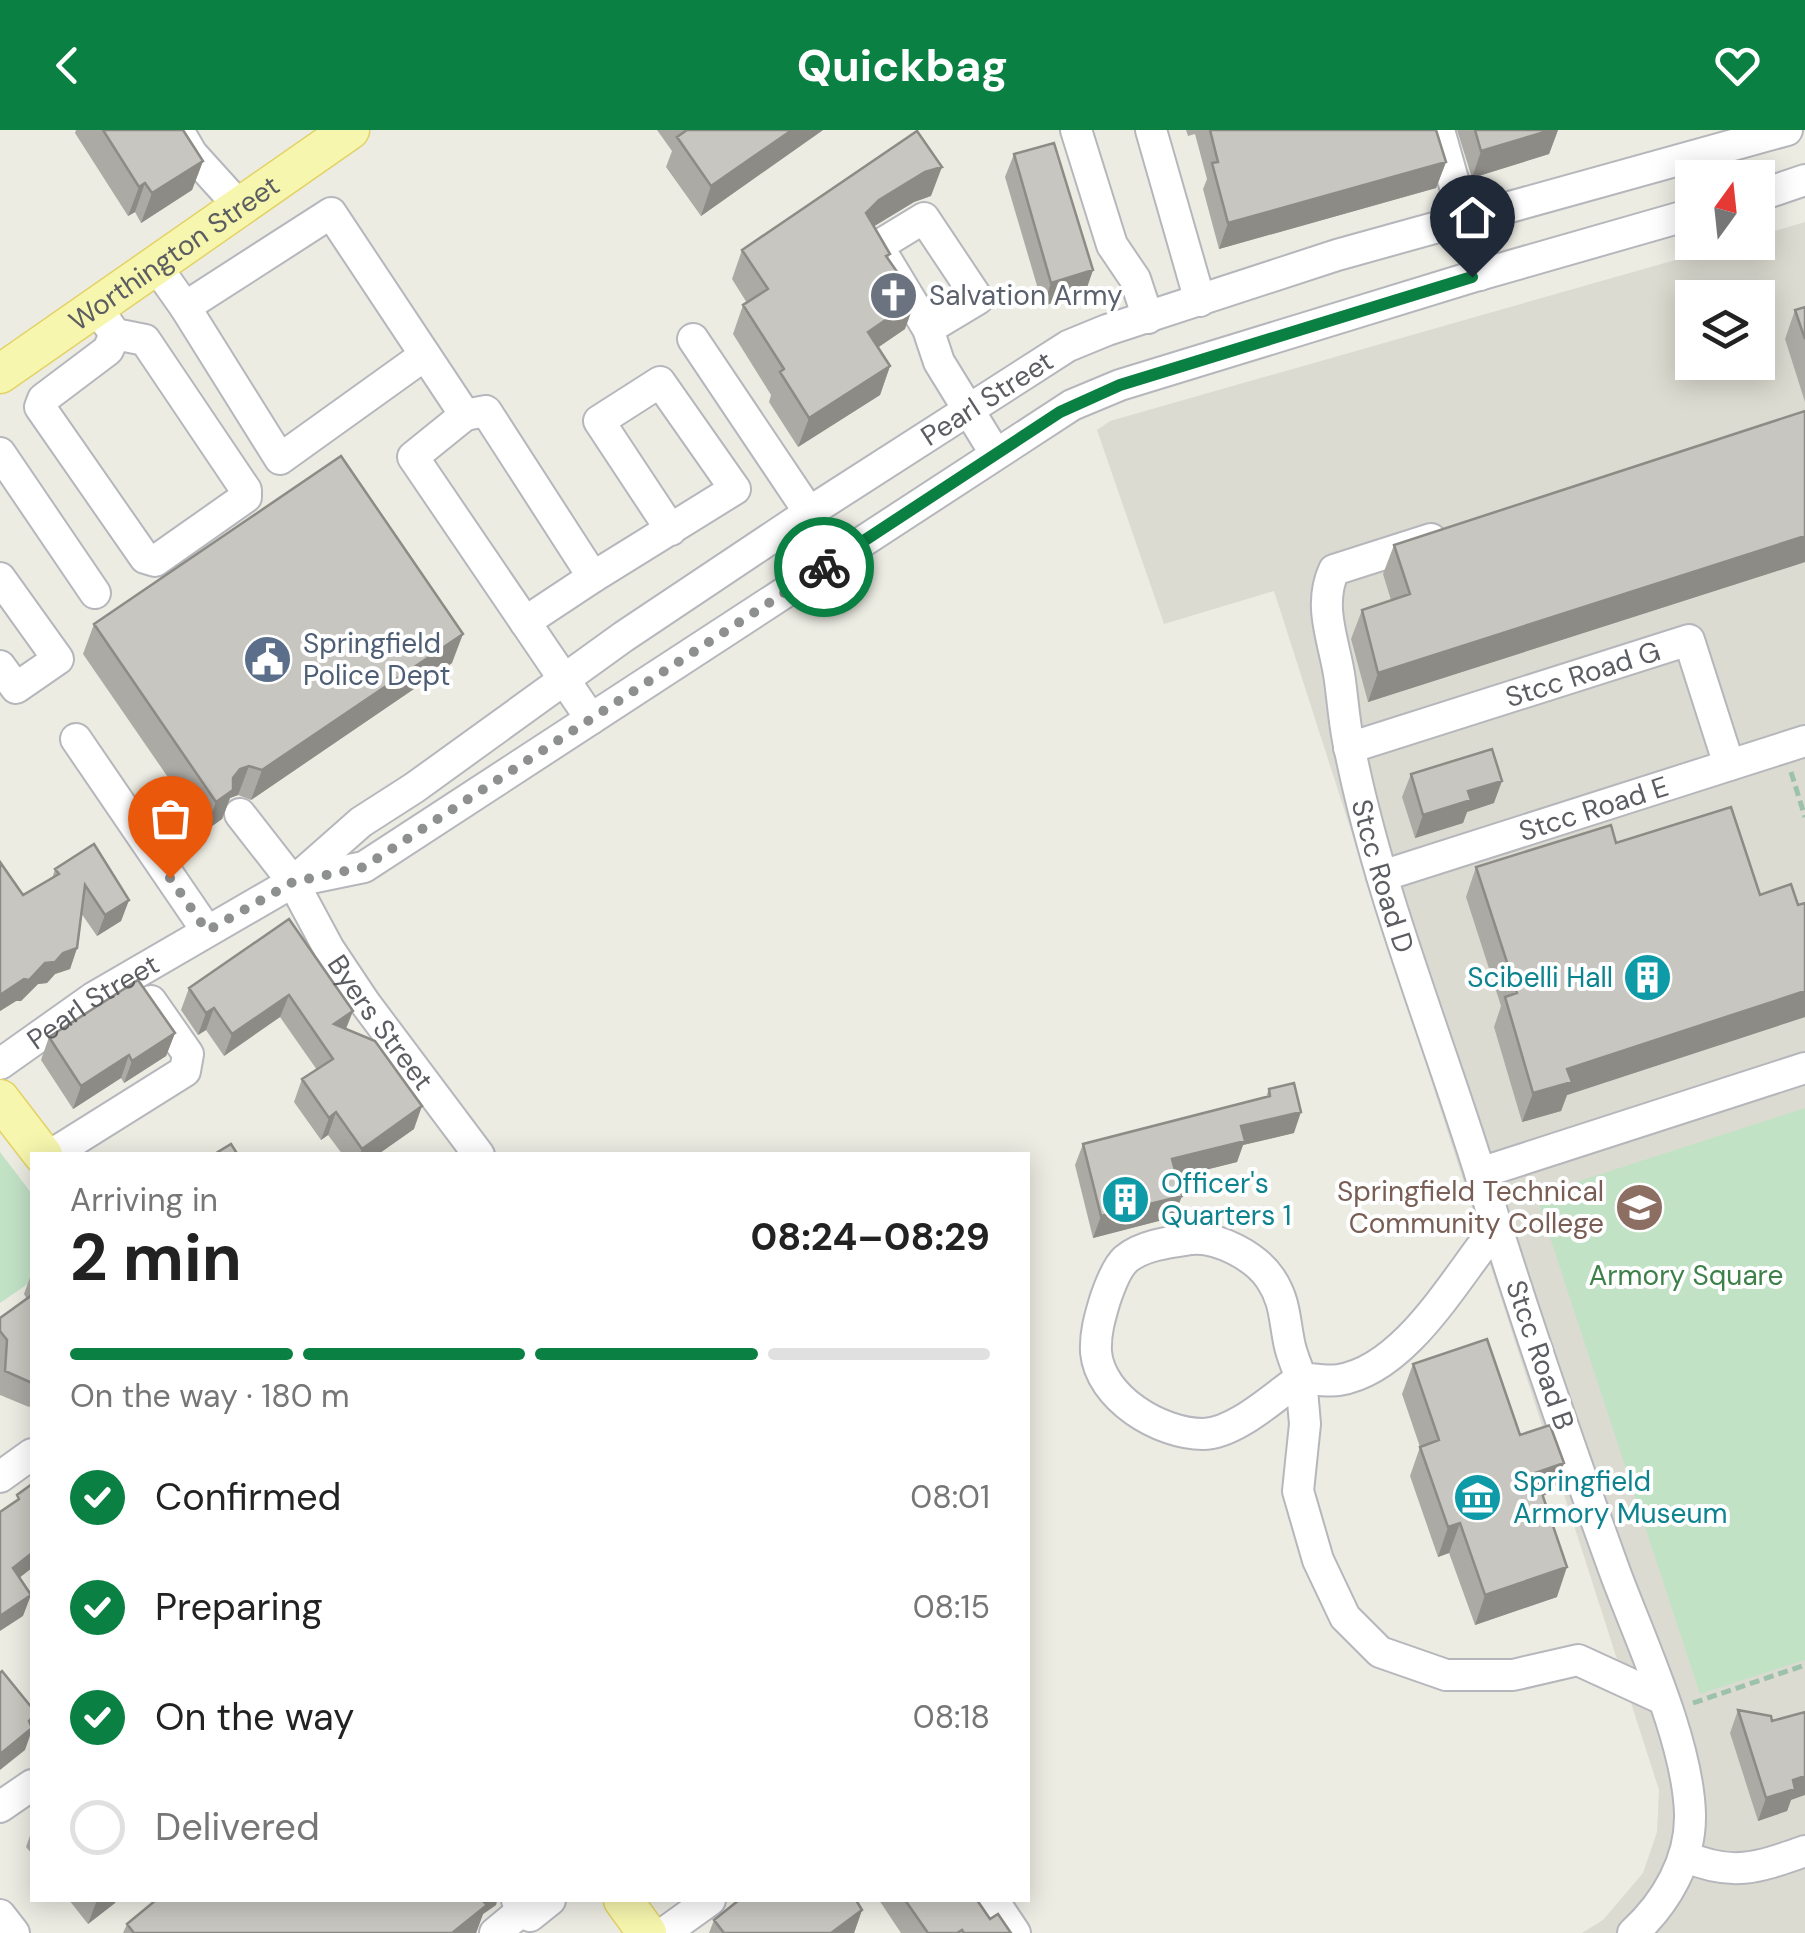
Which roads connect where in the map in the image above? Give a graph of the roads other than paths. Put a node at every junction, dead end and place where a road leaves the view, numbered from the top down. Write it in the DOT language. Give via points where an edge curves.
graph roads {
  1 [pos="178,130"];
  2 [pos="350,130"];
  3 [pos="1076,130"];
  4 [pos="1152,130"];
  5 [pos="1439,130"];
  6 [pos="1786,130"];
  7 [pos="1699,142"];
  8 [pos="1805,180"];
  9 [pos="1775,190"];
  10 [pos="240,207"];
  11 [pos="1675,219"];
  12 [pos="1464,220"];
  13 [pos="156,266"];
  14 [pos="1480,274"];
  15 [pos="1200,302"];
  16 [pos="184,307"];
  17 [pos="1148,318"];
  18 [pos="106,321"];
  19 [pos="928,329"];
  20 [pos="693,339"];
  21 [pos="425,355"];
  22 [pos="0,374"];
  23 [pos="968,412"];
  24 [pos="465,415"];
  25 [pos="0,452"];
  26 [pos="995,453"];
  27 [pos="809,512"];
  28 [pos="1466,528"];
  29 [pos="671,530"];
  30 [pos="593,577"];
  31 [pos="0,578"];
  32 [pos="95,592"];
  33 [pos="525,622"];
  34 [pos="0,666"];
  35 [pos="563,679"];
  36 [pos="591,719"];
  37 [pos="76,739"];
  38 [pos="1794,744"];
  39 [pos="1349,748"];
  40 [pos="1729,765"];
  41 [pos="240,814"];
  42 [pos="1382,876"];
  43 [pos="293,882"];
  44 [pos="207,931"];
  45 [pos="133,974"];
  46 [pos="0,1064"];
  47 [pos="1805,1068"];
  48 [pos="0,1100"];
  49 [pos="41,1152"];
  50 [pos="56,1152"];
  51 [pos="475,1152"];
  52 [pos="1480,1173"];
  53 [pos="1497,1227"];
  54 [pos="1301,1378"];
  55 [pos="30,1455"];
  56 [pos="0,1476"];
  57 [pos="1665,1706"];
  58 [pos="30,1786"];
  59 [pos="0,1807"];
  60 [pos="1805,1851"];
  61 [pos="1684,1856"];
  62 [pos="624,1902"];
  63 [pos="707,1902"];
  64 [pos="994,1902"];
  65 [pos="530,1906"];
  66 [pos="0,1915"];
  67 [pos="14,1933"];
  68 [pos="495,1933"];
  69 [pos="647,1933"];
  70 [pos="664,1933"];
  71 [pos="1016,1933"];
  72 [pos="1633,1933"];
  1 -- 10 [label="street"];
  2 -- 10 [label="main road, Worthington Street"];
  3 -- 17 [label="street" via="1112,245 1135,279"];
  4 -- 15 [label="street"];
  5 -- 12 [label="street"];
  6 -- 7 [label="street, Pearl Street"];
  7 -- 12 [label="street, Pearl Street"];
  8 -- 9 [label="street"];
  10 -- 13 [label="main road, Worthington Street"];
  11 -- 14 [label="street, Pearl Street"];
  12 -- 14 [label="street"];
  12 -- 15 [label="street, Pearl Street"];
  13 -- 16 [label="street"];
  13 -- 18 [label="main road, Worthington Street"];
  14 -- 26 [label="street, Pearl Street" via="1120,385 1072,405"];
  15 -- 17 [label="street, Pearl Street"];
  16 -- 21 [label="street" via="332,213"];
  16 -- 21 [label="street" via="280,460"];
  17 -- 23 [label="street, Pearl Street" via="1068,346"];
  18 -- 18 [label="street" via="108,350 42,398 40,408 146,558 155,560 246,498 246,490 145,340"];
  18 -- 22 [label="main road, Worthington Street"];
  19 -- 23 [label="street"];
  20 -- 27 [label="street"];
  21 -- 24 [label="street"];
  23 -- 26 [label="street"];
  23 -- 27 [label="street, Pearl Street"];
  24 -- 30 [label="street" via="486,411"];
  24 -- 33 [label="street" via="413,457"];
  25 -- 32 [label="street"];
  26 -- 36 [label="street, Pearl Street"];
  27 -- 35 [label="street, Pearl Street"];
  28 -- 39 [label="street, Stcc Road D" via="1334,570 1326,586 1328,626"];
  29 -- 29 [label="street" via="736,489 660,382 599,421"];
  29 -- 30 [label="street"];
  30 -- 33 [label="street"];
  31 -- 34 [label="street" via="58,659 16,688"];
  33 -- 35 [label="street"];
  35 -- 36 [label="street"];
  35 -- 43 [label="street, Pearl Street" via="360,822"];
  36 -- 43 [label="street, Pearl Street" via="364,867"];
  37 -- 44 [label="street"];
  38 -- 40 [label="street, Stcc Road E"];
  39 -- 40 [label="street, Stcc Road G" via="1689,640"];
  39 -- 42 [label="street, Stcc Road D"];
  40 -- 42 [label="street, Stcc Road E"];
  41 -- 43 [label="street, Byers Street"];
  42 -- 52 [label="street, Stcc Road D"];
  43 -- 44 [label="street, Pearl Street"];
  43 -- 51 [label="street, Byers Street" via="358,993"];
  44 -- 45 [label="street, Pearl Street"];
  45 -- 46 [label="street, Pearl Street"];
  45 -- 50 [label="street" via="188,1054 185,1071"];
  47 -- 52 [label="street"];
  48 -- 49 [label="main road"];
  52 -- 53 [label="street, Stcc Road B"];
  53 -- 54 [label="street" via="1419,1330 1380,1362 1340,1380"];
  53 -- 57 [label="street, Stcc Road B"];
  54 -- 54 [label="street" via="1286,1306 1268,1274 1240,1251 1198,1238 1160,1243 1126,1260 1109,1288 1096,1355 1112,1389 1164,1427 1205,1434 1242,1420"];
  54 -- 57 [label="street" via="1305,1424 1298,1491 1318,1560 1345,1616 1380,1652 1446,1675 1513,1675 1578,1660"];
  55 -- 56 [label="street"];
  57 -- 61 [label="street, Stcc Road B" via="1688,1796"];
  58 -- 59 [label="street"];
  60 -- 61 [label="street" via="1736,1871"];
  61 -- 72 [label="street" via="1659,1905"];
  62 -- 69 [label="main road"];
  63 -- 70 [label="street"];
  64 -- 71 [label="street"];
  65 -- 68 [label="street"];
  66 -- 67 [label="street"];
}
